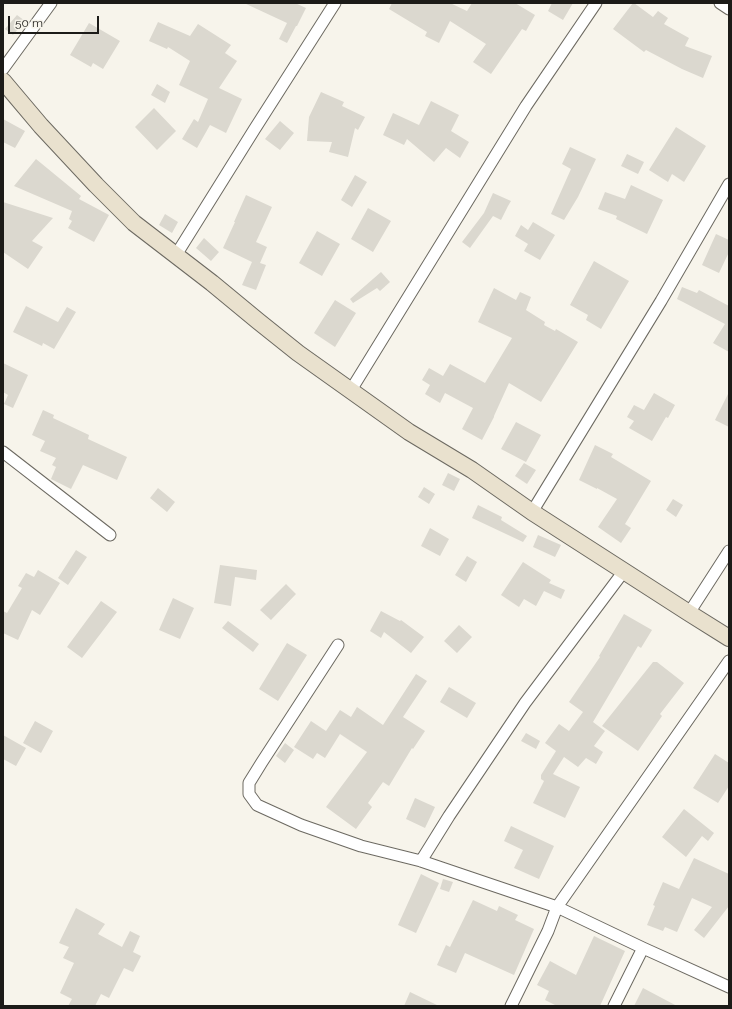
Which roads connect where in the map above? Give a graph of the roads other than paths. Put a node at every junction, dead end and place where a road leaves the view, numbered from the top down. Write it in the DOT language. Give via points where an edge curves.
graph roads {
  1 [pos="51,3"];
  2 [pos="335,3"];
  3 [pos="596,3"];
  4 [pos="720,3"];
  5 [pos="729,9"];
  6 [pos="3,69"];
  7 [pos="3,81"];
  8 [pos="729,184"];
  9 [pos="176,255"];
  10 [pos="351,390"];
  11 [pos="3,452"];
  12 [pos="532,512"];
  13 [pos="110,535"];
  14 [pos="729,551"];
  15 [pos="624,571"];
  16 [pos="690,613"];
  17 [pos="729,638"];
  18 [pos="338,645"];
  19 [pos="729,661"];
  20 [pos="421,861"];
  21 [pos="557,907"];
  22 [pos="643,948"];
  23 [pos="729,987"];
  24 [pos="511,1006"];
  25 [pos="614,1006"];
  1 -- 6 [label="street"];
  2 -- 9 [label="street"];
  3 -- 10 [label="street" via="526,106"];
  4 -- 5 [label="street"];
  7 -- 9 [label="street" via="96,185 134,223"];
  8 -- 12 [label="street"];
  9 -- 10 [label="street" via="275,335"];
  10 -- 12 [label="street" via="409,432 472,470"];
  11 -- 13 [label="street"];
  12 -- 15 [label="street"];
  14 -- 16 [label="street"];
  15 -- 16 [label="street"];
  15 -- 20 [label="street" via="525,703 448,816"];
  16 -- 17 [label="street"];
  18 -- 20 [label="street" via="249,783 249,794 257,805 302,825 361,846"];
  19 -- 21 [label="street"];
  20 -- 21 [label="street"];
  21 -- 22 [label="street"];
  21 -- 24 [label="street"];
  22 -- 23 [label="street"];
  22 -- 25 [label="street"];
}
